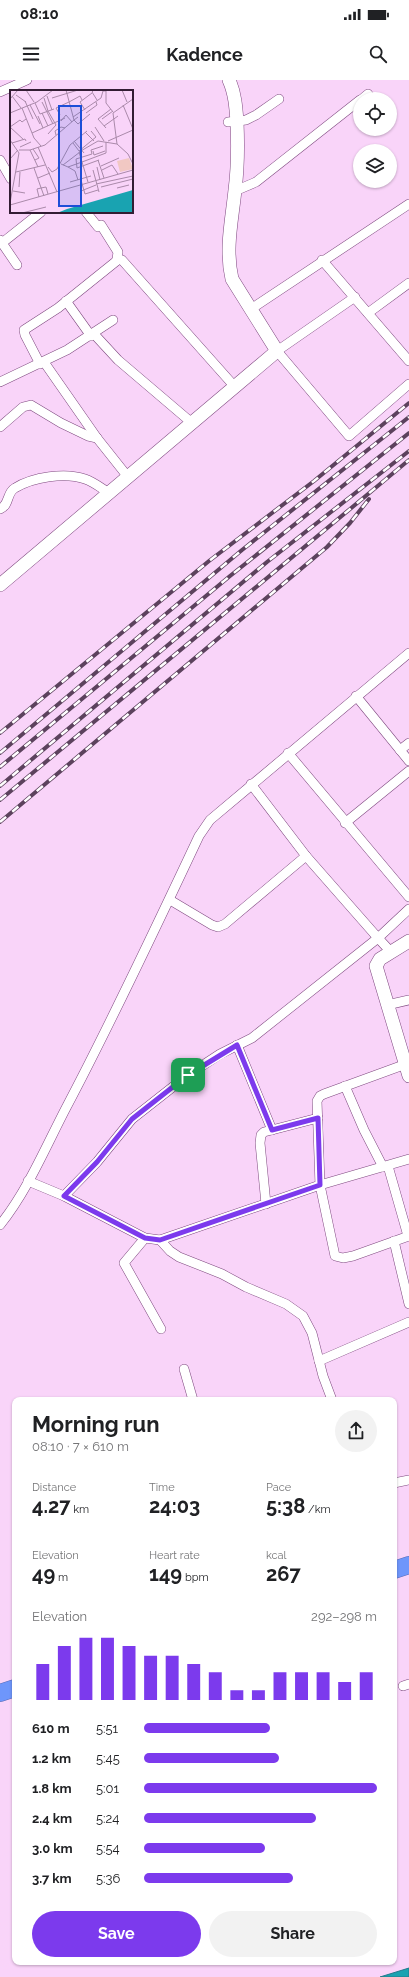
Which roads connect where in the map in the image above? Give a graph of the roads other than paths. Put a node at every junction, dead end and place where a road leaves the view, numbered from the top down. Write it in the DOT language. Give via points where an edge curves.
graph roads {
  1 [pos="27,80"];
  2 [pos="229,80"];
  3 [pos="10,90"];
  4 [pos="11,90"];
  5 [pos="0,92"];
  6 [pos="279,99"];
  7 [pos="353,106"];
  8 [pos="232,121"];
  9 [pos="0,160"];
  10 [pos="10,177"];
  11 [pos="235,191"];
  12 [pos="409,204"];
  13 [pos="40,213"];
  14 [pos="87,213"];
  15 [pos="1,241"];
  16 [pos="117,259"];
  17 [pos="322,260"];
  18 [pos="17,265"];
  19 [pos="409,283"];
  20 [pos="355,297"];
  21 [pos="66,301"];
  22 [pos="251,309"];
  23 [pos="368,313"];
  24 [pos="113,320"];
  25 [pos="92,335"];
  26 [pos="277,351"];
  27 [pos="409,361"];
  28 [pos="42,363"];
  29 [pos="0,382"];
  30 [pos="409,384"];
  31 [pos="235,387"];
  32 [pos="192,423"];
  33 [pos="0,427"];
  34 [pos="97,438"];
  35 [pos="128,477"];
  36 [pos="109,493"];
  37 [pos="0,509"];
  38 [pos="0,585"];
  39 [pos="409,653"];
  40 [pos="356,696"];
  41 [pos="409,743"];
  42 [pos="400,750"];
  43 [pos="288,753"];
  44 [pos="409,761"];
  45 [pos="409,771"];
  46 [pos="251,784"];
  47 [pos="345,823"];
  48 [pos="306,856"];
  49 [pos="409,897"];
  50 [pos="170,900"];
  51 [pos="409,909"];
  52 [pos="378,938"];
  53 [pos="409,941"];
  54 [pos="391,952"];
  55 [pos="409,1000"];
  56 [pos="387,1005"];
  57 [pos="237,1045"];
  58 [pos="408,1068"];
  59 [pos="345,1086"];
  60 [pos="318,1118"];
  61 [pos="272,1130"];
  62 [pos="409,1159"];
  63 [pos="385,1166"];
  64 [pos="28,1181"];
  65 [pos="320,1185"];
  66 [pos="64,1196"];
  67 [pos="266,1204"];
  68 [pos="0,1225"];
  69 [pos="408,1236"];
  70 [pos="145,1238"];
  71 [pos="160,1240"];
  72 [pos="394,1241"];
  73 [pos="409,1304"];
  74 [pos="409,1322"];
  75 [pos="161,1329"];
  76 [pos="319,1361"];
  77 [pos="184,1369"];
  78 [pos="192,1397"];
  79 [pos="331,1397"];
  80 [pos="409,1480"];
  81 [pos="397,1482"];
  82 [pos="409,1565"];
  83 [pos="397,1569"];
  84 [pos="12,1689"];
  85 [pos="0,1693"];
  1 -- 4 [label="street"];
  2 -- 8 [label="main road" via="232,86"];
  3 -- 5 [label="street"];
  6 -- 8 [label="street" via="246,120"];
  7 -- 11 [label="street" via="256,182"];
  8 -- 11 [label="main road" via="238,162"];
  9 -- 10 [label="street"];
  11 -- 22 [label="main road" via="229,267 232,279"];
  12 -- 17 [label="street"];
  13 -- 15 [label="street"];
  14 -- 16 [label="street" via="117,249"];
  15 -- 18 [label="street"];
  16 -- 21 [label="street"];
  16 -- 31 [label="street" via="122,260 157,297"];
  17 -- 20 [label="street"];
  17 -- 22 [label="street"];
  19 -- 23 [label="street"];
  20 -- 23 [label="street"];
  20 -- 26 [label="street"];
  21 -- 25 [label="street"];
  21 -- 28 [label="street" via="24,330 24,335"];
  22 -- 26 [label="main road"];
  23 -- 27 [label="street"];
  24 -- 25 [label="street"];
  25 -- 28 [label="street"];
  25 -- 32 [label="street"];
  26 -- 30 [label="street" via="349,436"];
  26 -- 31 [label="main road"];
  28 -- 29 [label="street"];
  28 -- 34 [label="street"];
  31 -- 32 [label="main road"];
  32 -- 35 [label="main road"];
  33 -- 34 [label="street" via="23,407 31,406 67,426"];
  34 -- 35 [label="street"];
  35 -- 36 [label="main road"];
  36 -- 37 [label="street" via="84,479 70,476 53,477 31,481 15,488 4,507"];
  36 -- 38 [label="main road"];
  39 -- 40 [label="street"];
  40 -- 42 [label="street"];
  40 -- 43 [label="street"];
  41 -- 42 [label="street"];
  42 -- 44 [label="street"];
  43 -- 46 [label="street"];
  43 -- 47 [label="street"];
  45 -- 47 [label="street"];
  46 -- 48 [label="street"];
  46 -- 50 [label="street" via="210,820 199,836"];
  47 -- 49 [label="street"];
  48 -- 50 [label="street" via="225,924 218,927"];
  48 -- 52 [label="street"];
  50 -- 64 [label="street" via="129,987"];
  51 -- 52 [label="street"];
  52 -- 54 [label="street"];
  52 -- 57 [label="street" via="252,1038"];
  53 -- 54 [label="main road"];
  54 -- 56 [label="main road" via="380,959 376,966"];
  55 -- 56 [label="street"];
  56 -- 58 [label="main road"];
  57 -- 61 [label="street"];
  57 -- 66 [label="street" via="188,1075 132,1119 97,1162"];
  58 -- 59 [label="street"];
  59 -- 60 [label="street" via="320,1096 317,1101"];
  59 -- 63 [label="street" via="364,1130"];
  60 -- 61 [label="street"];
  60 -- 65 [label="street"];
  61 -- 67 [label="street" via="264,1132 260,1138"];
  62 -- 63 [label="street"];
  63 -- 65 [label="street"];
  63 -- 69 [label="street"];
  64 -- 66 [label="street"];
  64 -- 68 [label="street"];
  65 -- 67 [label="street"];
  65 -- 72 [label="street" via="335,1256 353,1256"];
  66 -- 70 [label="street"];
  67 -- 71 [label="street"];
  69 -- 72 [label="street"];
  70 -- 71 [label="street"];
  70 -- 75 [label="street" via="124,1263"];
  71 -- 76 [label="street" via="180,1257 296,1309 309,1324"];
  72 -- 73 [label="street"];
  74 -- 76 [label="street"];
  76 -- 79 [label="street"];
  77 -- 78 [label="street"];
  80 -- 81 [label="street"];
  82 -- 83 [label="highway"];
  84 -- 85 [label="highway"];
}
